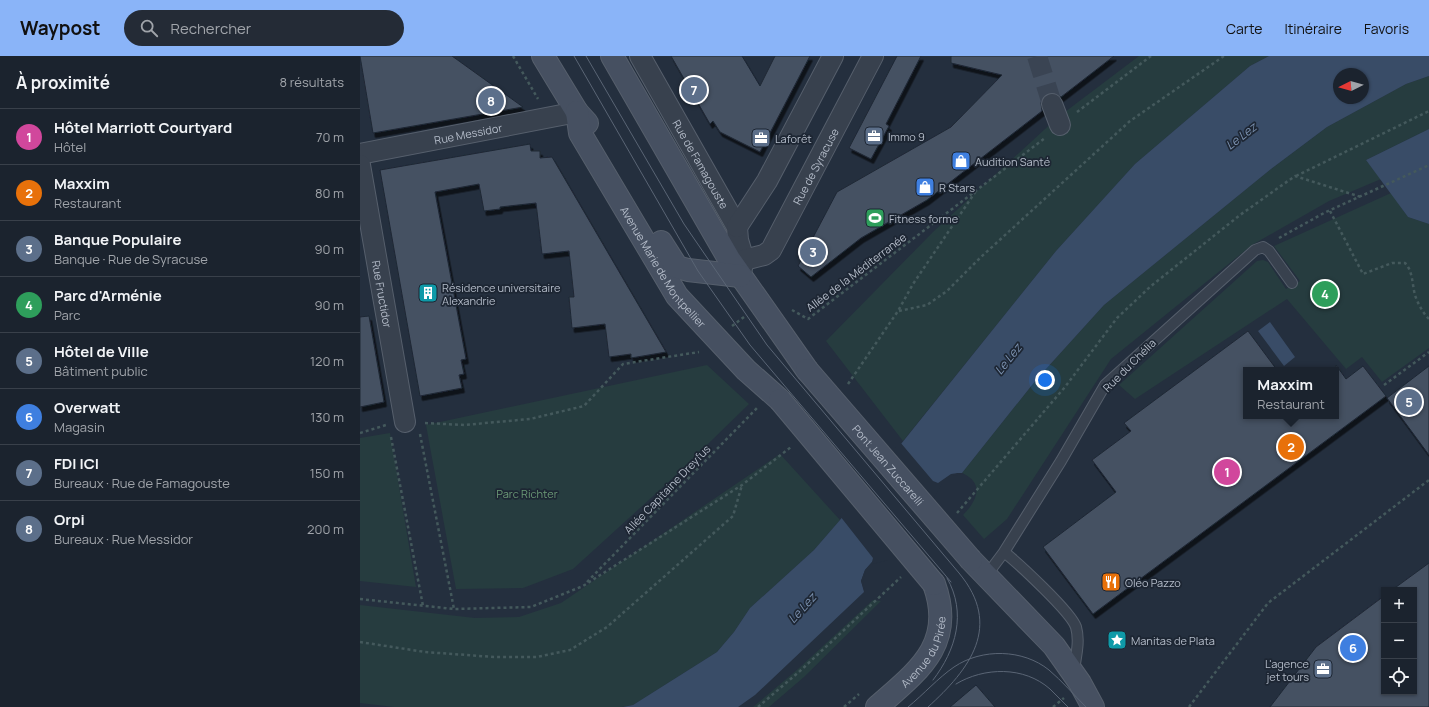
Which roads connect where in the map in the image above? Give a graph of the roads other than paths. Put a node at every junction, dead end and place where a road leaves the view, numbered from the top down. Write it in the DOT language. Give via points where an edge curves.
graph roads {
  1 [pos="543,56"];
  2 [pos="612,56"];
  3 [pos="640,56"];
  4 [pos="833,56"];
  5 [pos="873,56"];
  6 [pos="1052,104"];
  7 [pos="577,112"];
  8 [pos="1060,125"];
  9 [pos="360,154"];
  10 [pos="360,165"];
  11 [pos="737,227"];
  12 [pos="742,268"];
  13 [pos="1292,283"];
  14 [pos="404,423"];
  15 [pos="1004,552"];
  16 [pos="986,576"];
  17 [pos="934,584"];
  18 [pos="1073,674"];
  19 [pos="877,707"];
  20 [pos="1093,707"];
  1 -- 7 [label="main road, Avenue Marie de Montpellier"];
  2 -- 12 [label="main road"];
  3 -- 11 [label="street, Rue de Famagouste"];
  4 -- 11 [label="street" via="767,182"];
  5 -- 12 [label="street, Rue de Syracuse" via="771,250"];
  6 -- 8 [label="street"];
  7 -- 9 [label="street, Rue Messidor"];
  7 -- 12 [label="main road, Avenue Marie de Montpellier" via="592,130 677,267 688,270"];
  7 -- 17 [label="main road, Avenue Marie de Montpellier, bridge" via="580,133 708,345 746,370"];
  10 -- 14 [label="street, Rue Fructidor"];
  11 -- 12 [label="street, Rue de Famagouste"];
  12 -- 16 [label="main road, Pont Jean Zuccarelli, bridge" via="760,303 807,370"];
  13 -- 15 [label="lane, Rue du Chélia" via="1269,251 1263,247 1254,250 1104,385 1061,461"];
  15 -- 16 [label="lane, Rue du Chélia"];
  15 -- 18 [label="lane" via="1015,560 1075,625 1077,649"];
  16 -- 18 [label="main road, Pont Jean Zuccarelli" via="1054,646"];
  17 -- 19 [label="main road, Avenue du Pirée" via="942,612 935,648 911,677"];
  18 -- 20 [label="main road, Pont Jean Zuccarelli"];
}
